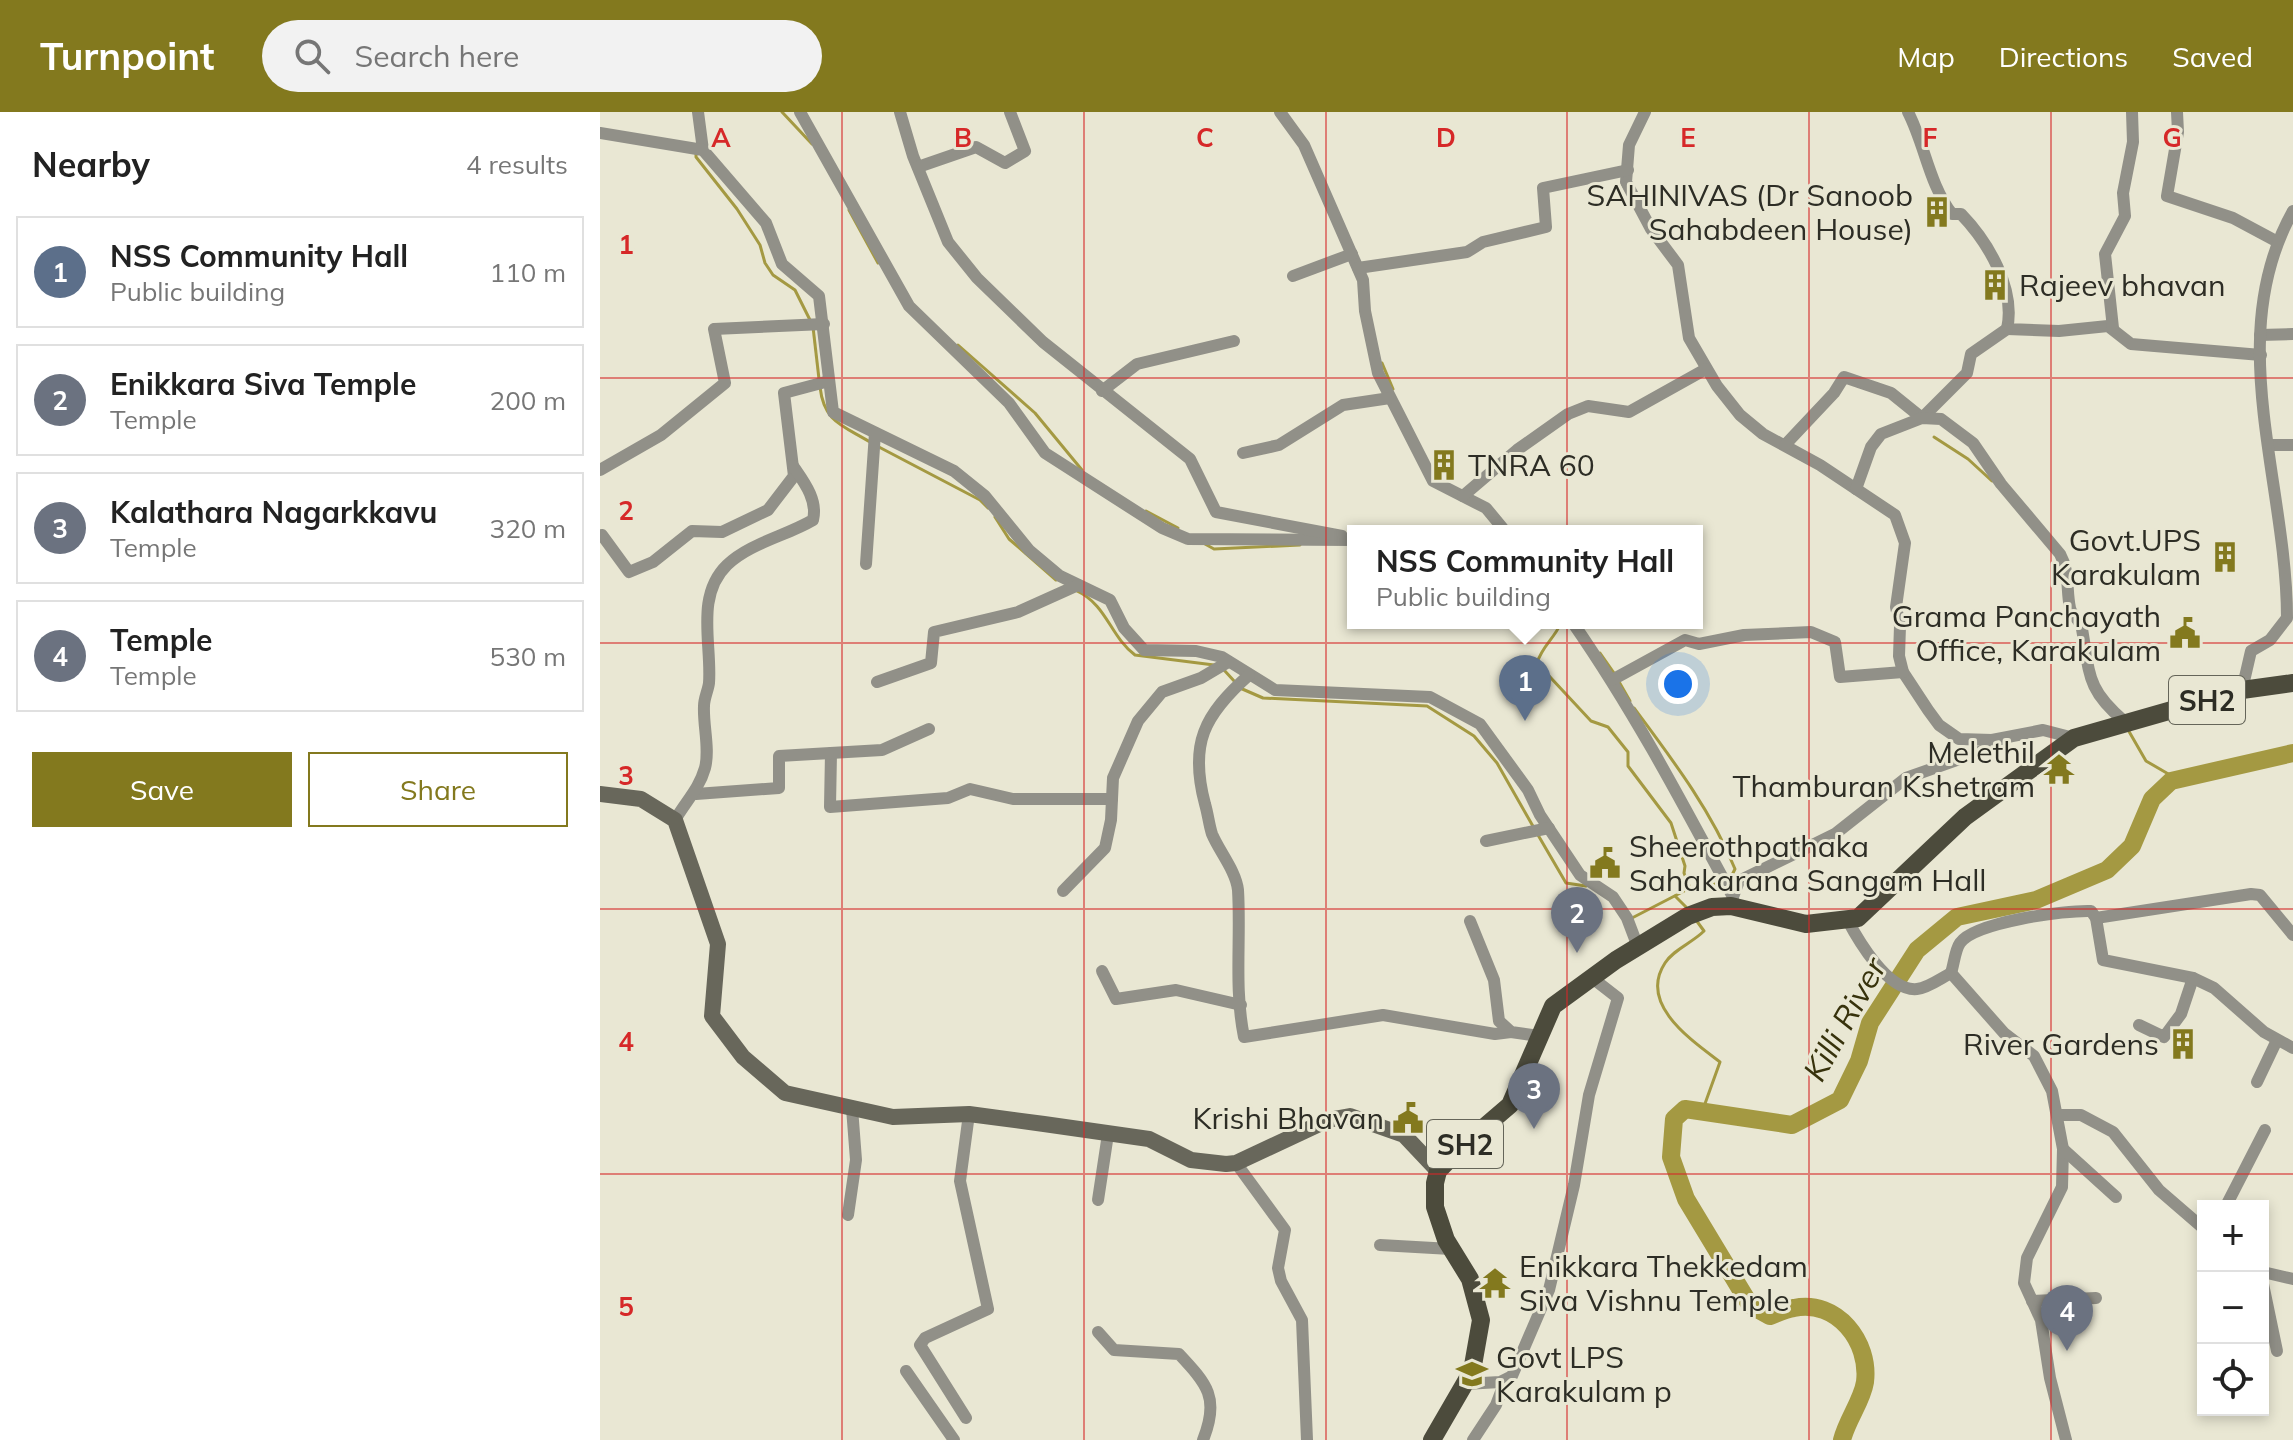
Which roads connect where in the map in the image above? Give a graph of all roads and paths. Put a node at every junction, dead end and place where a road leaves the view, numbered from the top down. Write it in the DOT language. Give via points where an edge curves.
graph roads {
  1 [pos="698,112"];
  2 [pos="800,112"];
  3 [pos="900,112"];
  4 [pos="1010,112"];
  5 [pos="1280,112"];
  6 [pos="1645,112"];
  7 [pos="1908,112"];
  8 [pos="2132,112"];
  9 [pos="2177,112"];
  10 [pos="600,133"];
  11 [pos="698,149"];
  12 [pos="918,167"];
  13 [pos="1628,170"];
  14 [pos="2293,211"];
  15 [pos="2276,241"];
  16 [pos="1352,254"];
  17 [pos="1358,268"];
  18 [pos="1293,276"];
  19 [pos="824,324"];
  20 [pos="2113,328"];
  21 [pos="2007,329"];
  22 [pos="2293,334"];
  23 [pos="2260,335"];
  24 [pos="1234,341"];
  25 [pos="2261,355"];
  26 [pos="1706,369"];
  27 [pos="822,382"];
  28 [pos="1102,391"];
  29 [pos="1390,398"];
  30 [pos="1922,418"];
  31 [pos="875,433"];
  32 [pos="1785,445"];
  33 [pos="2268,445"];
  34 [pos="2293,445"];
  35 [pos="1243,453"];
  36 [pos="793,466"];
  37 [pos="600,470"];
  38 [pos="1856,489"];
  39 [pos="1463,496"];
  40 [pos="1500,525"];
  41 [pos="601,533"];
  42 [pos="1347,538"];
  43 [pos="1347,539"];
  44 [pos="866,564"];
  45 [pos="2290,573"];
  46 [pos="1078,585"];
  47 [pos="1577,629"];
  48 [pos="1228,662"];
  49 [pos="1903,672"];
  50 [pos="1612,680"];
  51 [pos="1242,681"];
  52 [pos="877,682"];
  53 [pos="2293,683"];
  54 [pos="2242,690"];
  55 [pos="2121,722"];
  56 [pos="929,729"];
  57 [pos="2043,730"];
  58 [pos="2074,738"];
  59 [pos="831,753"];
  60 [pos="600,794"];
  61 [pos="696,794"];
  62 [pos="1112,799"];
  63 [pos="675,820"];
  64 [pos="1540,830"];
  65 [pos="1486,841"];
  66 [pos="1063,891"];
  67 [pos="1728,892"];
  68 [pos="2096,918"];
  69 [pos="1847,919"];
  70 [pos="1470,921"];
  71 [pos="2293,935"];
  72 [pos="1638,947"];
  73 [pos="1102,971"];
  74 [pos="1951,973"];
  75 [pos="1591,977"];
  76 [pos="2193,978"];
  77 [pos="1241,1005"];
  78 [pos="2139,1025"];
  79 [pos="1511,1032"];
  80 [pos="1539,1036"];
  81 [pos="2277,1040"];
  82 [pos="2293,1048"];
  83 [pos="2257,1082"];
  84 [pos="852,1108"];
  85 [pos="969,1114"];
  86 [pos="2058,1115"];
  87 [pos="2265,1130"];
  88 [pos="1108,1134"];
  89 [pos="2063,1149"];
  90 [pos="1236,1163"];
  91 [pos="1438,1171"];
  92 [pos="2116,1197"];
  93 [pos="1098,1200"];
  94 [pos="2229,1200"];
  95 [pos="848,1215"];
  96 [pos="2197,1223"];
  97 [pos="1380,1245"];
  98 [pos="1451,1249"];
  99 [pos="2269,1273"];
  100 [pos="2293,1279"];
  101 [pos="2096,1298"];
  102 [pos="2032,1301"];
  103 [pos="2269,1313"];
  104 [pos="1098,1332"];
  105 [pos="2277,1351"];
  106 [pos="906,1371"];
  107 [pos="1505,1381"];
  108 [pos="1465,1384"];
  109 [pos="966,1418"];
  110 [pos="954,1440"];
  111 [pos="1203,1440"];
  112 [pos="1307,1440"];
  113 [pos="1432,1440"];
  114 [pos="1473,1440"];
  115 [pos="2066,1440"];
  1 -- 11 [label="street"];
  2 -- 43 [label="street" via="909,306 1009,403 1045,453 1188,539"];
  3 -- 12 [label="street"];
  4 -- 12 [label="street" via="1025,151 1005,163 976,147"];
  5 -- 16 [label="street" via="1304,145"];
  6 -- 13 [label="street" via="1629,145"];
  7 -- 21 [label="street" via="1940,195 1952,214 1965,217 1995,263 2009,309"];
  8 -- 20 [label="street" via="2125,216 2105,254"];
  9 -- 15 [label="street" via="2167,196 2233,218"];
  10 -- 11 [label="street"];
  11 -- 19 [label="street" via="766,223 782,264 819,296"];
  12 -- 28 [label="street" via="948,242 977,278"];
  13 -- 17 [label="street" via="1543,188 1546,227 1483,242 1467,252"];
  13 -- 26 [label="street" via="1626,182 1633,199 1678,265 1689,338"];
  14 -- 15 [label="street"];
  15 -- 23 [label="street" via="2262,290"];
  16 -- 17 [label="street"];
  16 -- 18 [label="street"];
  17 -- 29 [label="street" via="1378,373"];
  19 -- 27 [label="street"];
  19 -- 37 [label="street" via="714,329 725,383 661,435"];
  20 -- 21 [label="street"];
  20 -- 25 [label="street" via="2131,344"];
  21 -- 30 [label="street" via="1971,354 1967,373"];
  22 -- 23 [label="street"];
  23 -- 25 [label="street"];
  24 -- 28 [label="street" via="1137,364"];
  25 -- 33 [label="street"];
  26 -- 32 [label="street" via="1740,415"];
  26 -- 39 [label="street" via="1629,412 1588,406 1568,414"];
  27 -- 31 [label="street" via="833,412"];
  27 -- 36 [label="street" via="784,393"];
  28 -- 42 [label="street" via="1190,459 1216,512"];
  29 -- 35 [label="street" via="1343,405 1279,445"];
  29 -- 39 [label="street" via="1433,481"];
  30 -- 32 [label="street" via="1891,393 1844,377"];
  30 -- 38 [label="street" via="1881,434"];
  30 -- 55 [label="street" via="1941,419 1963,433 2060,554 2068,576 2070,612 2082,628 2089,678"];
  31 -- 44 [label="street"];
  31 -- 46 [label="street" via="954,471 985,496 1029,550"];
  32 -- 38 [label="street"];
  33 -- 34 [label="street"];
  33 -- 45 [label="street"];
  36 -- 41 [label="street" via="794,476 768,510 722,532 692,531 653,562 629,572"];
  36 -- 61 [label="street" via="812,498 813,520 729,563 708,602 706,766"];
  38 -- 49 [label="street" via="1895,515 1901,525 1905,559 1896,607"];
  39 -- 40 [label="street" via="1486,508"];
  45 -- 54 [label="street" via="2287,618 2270,640 2251,651"];
  46 -- 48 [label="street" via="1110,600 1124,628 1144,650 1196,651"];
  46 -- 52 [label="street" via="1018,612 934,632 931,663"];
  47 -- 50 [label="street"];
  48 -- 51 [label="street"];
  48 -- 62 [label="street" via="1162,692 1138,721 1119,759"];
  49 -- 50 [label="street" via="1840,677 1835,642 1811,632 1744,635 1699,644 1685,640"];
  49 -- 57 [label="street" via="1939,725 1959,739 1992,740"];
  50 -- 67 [label="street"];
  51 -- 64 [label="street" via="1275,690 1430,697 1480,724 1528,790"];
  51 -- 77 [label="street" via="1214,708 1198,755 1211,832 1238,886 1236,969"];
  53 -- 54 [label="main road, SH2"];
  54 -- 55 [label="main road, SH2"];
  55 -- 58 [label="main road, SH2"];
  56 -- 59 [label="street" via="882,750"];
  57 -- 58 [label="street"];
  57 -- 67 [label="street" via="1906,778 1835,834 1739,881"];
  58 -- 69 [label="main road, SH2" via="1965,817 1887,895 1858,918"];
  59 -- 61 [label="street" via="779,756 779,788"];
  59 -- 62 [label="street" via="830,807 948,798 970,789 1013,799"];
  60 -- 63 [label="street" via="641,799"];
  61 -- 63 [label="street"];
  62 -- 66 [label="street" via="1105,848"];
  63 -- 84 [label="street" via="718,944 712,1016 743,1057 785,1093"];
  64 -- 65 [label="street"];
  64 -- 72 [label="street" via="1580,875 1605,889 1629,923"];
  67 -- 69 [label="main road, SH2" via="1806,924"];
  67 -- 72 [label="main road, SH2"];
  68 -- 71 [label="street" via="2251,894 2260,895"];
  68 -- 74 [label="street" via="2091,911 2069,910 1970,934 1958,944"];
  68 -- 76 [label="street" via="2103,960"];
  69 -- 74 [label="street" via="1867,956 1901,984 1919,989"];
  70 -- 79 [label="street" via="1494,980 1499,1021"];
  72 -- 75 [label="main road, SH2"];
  73 -- 77 [label="street" via="1116,999 1176,990"];
  74 -- 86 [label="street" via="2004,1033 2034,1056 2045,1072"];
  75 -- 80 [label="main road, SH2" via="1553,1006"];
  75 -- 107 [label="street" via="1618,998 1589,1095 1549,1290 1512,1376"];
  76 -- 78 [label="street" via="2181,1014 2164,1037"];
  76 -- 81 [label="street" via="2214,988"];
  77 -- 79 [label="street" via="1247,1038 1383,1015 1495,1034"];
  79 -- 80 [label="street"];
  80 -- 91 [label="main road, SH2" via="1510,1105"];
  81 -- 82 [label="street"];
  81 -- 83 [label="street"];
  84 -- 85 [label="street" via="893,1117"];
  84 -- 95 [label="street" via="856,1160"];
  85 -- 88 [label="street"];
  85 -- 109 [label="street" via="960,1181 988,1309 920,1345"];
  86 -- 89 [label="street"];
  86 -- 96 [label="street" via="2081,1115 2113,1132 2159,1190"];
  87 -- 94 [label="street"];
  88 -- 90 [label="street" via="1163,1143 1191,1160"];
  88 -- 93 [label="street"];
  89 -- 92 [label="street"];
  89 -- 102 [label="street" via="2062,1187 2024,1266"];
  90 -- 91 [label="street" via="1315,1125 1350,1116 1404,1135"];
  90 -- 112 [label="street" via="1285,1230 1278,1268 1302,1320"];
  91 -- 98 [label="main road, SH2" via="1435,1207"];
  97 -- 98 [label="street"];
  98 -- 108 [label="main road, SH2" via="1470,1279 1481,1320"];
  99 -- 100 [label="street"];
  101 -- 102 [label="street"];
  102 -- 115 [label="street" via="2041,1320"];
  103 -- 105 [label="street"];
  104 -- 111 [label="street" via="1114,1350 1179,1354 1206,1383 1212,1418"];
  106 -- 110 [label="street"];
  107 -- 108 [label="street"];
  107 -- 114 [label="street"];
  108 -- 113 [label="main road, SH2"];
}
